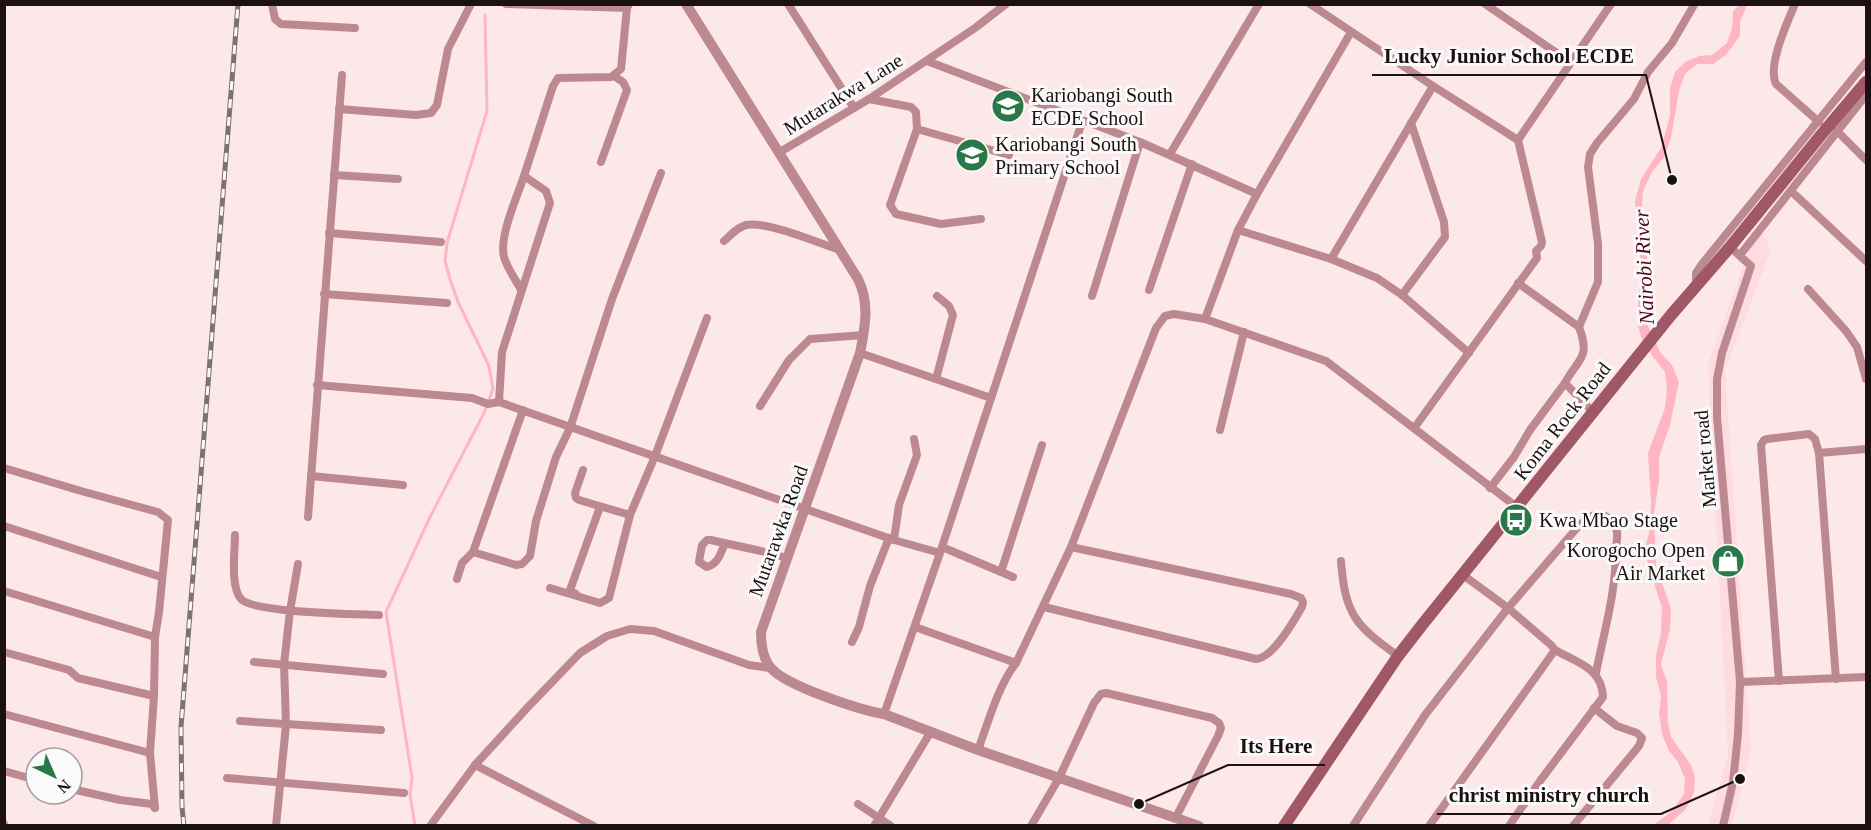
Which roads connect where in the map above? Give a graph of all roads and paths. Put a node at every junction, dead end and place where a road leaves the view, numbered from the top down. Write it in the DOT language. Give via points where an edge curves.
graph roads {
  1 [pos="272,4"];
  2 [pos="471,4"];
  3 [pos="506,4"];
  4 [pos="686,4"];
  5 [pos="1005,4"];
  6 [pos="1259,4"];
  7 [pos="1310,4"];
  8 [pos="1485,4"];
  9 [pos="1611,4"];
  10 [pos="1694,4"];
  11 [pos="1795,4"];
  12 [pos="628,6"];
  13 [pos="793,6"];
  14 [pos="355,28"];
  15 [pos="1351,32"];
  16 [pos="927,61"];
  17 [pos="1570,62"];
  18 [pos="1866,62"];
  19 [pos="342,75"];
  20 [pos="614,76"];
  21 [pos="1866,82"];
  22 [pos="1433,86"];
  23 [pos="1866,95"];
  24 [pos="869,99"];
  25 [pos="855,108"];
  26 [pos="339,109"];
  27 [pos="1083,122"];
  28 [pos="1819,122"];
  29 [pos="1411,123"];
  30 [pos="917,129"];
  31 [pos="1837,131"];
  32 [pos="1518,140"];
  33 [pos="1140,142"];
  34 [pos="780,152"];
  35 [pos="1009,154"];
  36 [pos="1170,154"];
  37 [pos="1866,160"];
  38 [pos="601,162"];
  39 [pos="1192,164"];
  40 [pos="661,173"];
  41 [pos="334,175"];
  42 [pos="524,176"];
  43 [pos="398,179"];
  44 [pos="1791,190"];
  45 [pos="1257,194"];
  46 [pos="981,219"];
  47 [pos="1238,230"];
  48 [pos="329,233"];
  49 [pos="724,241"];
  50 [pos="441,242"];
  51 [pos="840,250"];
  52 [pos="1736,251"];
  53 [pos="1332,259"];
  54 [pos="1866,261"];
  55 [pos="1518,283"];
  56 [pos="1696,286"];
  57 [pos="1808,289"];
  58 [pos="521,290"];
  59 [pos="1149,290"];
  60 [pos="324,294"];
  61 [pos="1402,295"];
  62 [pos="937,296"];
  63 [pos="1092,296"];
  64 [pos="447,303"];
  65 [pos="707,318"];
  66 [pos="1206,319"];
  67 [pos="1579,327"];
  68 [pos="1244,332"];
  69 [pos="864,335"];
  70 [pos="860,353"];
  71 [pos="1469,353"];
  72 [pos="1865,364"];
  73 [pos="936,379"];
  74 [pos="1866,379"];
  75 [pos="1565,383"];
  76 [pos="317,385"];
  77 [pos="991,398"];
  78 [pos="499,402"];
  79 [pos="760,405"];
  80 [pos="523,410"];
  81 [pos="1593,412"];
  82 [pos="1414,427"];
  83 [pos="570,428"];
  84 [pos="1220,430"];
  85 [pos="914,439"];
  86 [pos="1042,445"];
  87 [pos="1866,449"];
  88 [pos="1819,453"];
  89 [pos="655,456"];
  90 [pos="4,468"];
  91 [pos="583,470"];
  92 [pos="311,476"];
  93 [pos="403,484"];
  94 [pos="1490,488"];
  95 [pos="600,507"];
  96 [pos="806,508"];
  97 [pos="1518,508"];
  98 [pos="630,515"];
  99 [pos="308,517"];
  100 [pos="4,526"];
  101 [pos="235,535"];
  102 [pos="892,539"];
  103 [pos="725,543"];
  104 [pos="1071,547"];
  105 [pos="941,550"];
  106 [pos="473,552"];
  107 [pos="787,558"];
  108 [pos="1341,561"];
  109 [pos="298,564"];
  110 [pos="1001,572"];
  111 [pos="1463,575"];
  112 [pos="1013,576"];
  113 [pos="161,577"];
  114 [pos="457,579"];
  115 [pos="550,588"];
  116 [pos="4,591"];
  117 [pos="579,597"];
  118 [pos="1044,607"];
  119 [pos="1508,608"];
  120 [pos="290,611"];
  121 [pos="379,615"];
  122 [pos="915,627"];
  123 [pos="155,637"];
  124 [pos="852,642"];
  125 [pos="1555,650"];
  126 [pos="4,652"];
  127 [pos="1398,656"];
  128 [pos="254,662"];
  129 [pos="1016,663"];
  130 [pos="284,664"];
  131 [pos="770,668"];
  132 [pos="1596,673"];
  133 [pos="383,674"];
  134 [pos="1866,677"];
  135 [pos="1836,679"];
  136 [pos="1779,681"];
  137 [pos="1740,682"];
  138 [pos="154,696"];
  139 [pos="1594,708"];
  140 [pos="4,714"];
  141 [pos="884,714"];
  142 [pos="240,721"];
  143 [pos="286,725"];
  144 [pos="381,730"];
  145 [pos="930,733"];
  146 [pos="978,750"];
  147 [pos="150,753"];
  148 [pos="475,765"];
  149 [pos="4,771"];
  150 [pos="24,777"];
  151 [pos="227,778"];
  152 [pos="1059,778"];
  153 [pos="280,783"];
  154 [pos="84,792"];
  155 [pos="404,793"];
  156 [pos="858,804"];
  157 [pos="1176,817"];
  158 [pos="876,822"];
  159 [pos="276,825"];
  160 [pos="430,825"];
  161 [pos="594,825"];
  162 [pos="891,825"];
  163 [pos="1031,825"];
  164 [pos="1199,825"];
  165 [pos="1284,825"];
  166 [pos="1353,825"];
  167 [pos="1429,825"];
  168 [pos="1509,825"];
  169 [pos="1573,825"];
  170 [pos="1723,825"];
  1 -- 14 [label="street" via="275,19 281,24"];
  2 -- 26 [label="street" via="448,49 436,110 416,115"];
  3 -- 12 [label="street"];
  4 -- 34 [label="street, Mutarawka Road"];
  5 -- 16 [label="street"];
  6 -- 36 [label="street"];
  7 -- 15 [label="street"];
  8 -- 17 [label="street"];
  9 -- 17 [label="street"];
  10 -- 67 [label="street" via="1634,99 1590,154 1598,282"];
  11 -- 28 [label="street" via="1773,66 1773,79"];
  12 -- 20 [label="street" via="621,69"];
  13 -- 25 [label="street"];
  15 -- 22 [label="street"];
  15 -- 45 [label="street"];
  16 -- 24 [label="street, Mutarakwa Lane"];
  16 -- 27 [label="street, Mutarakwa Lane"];
  17 -- 32 [label="street"];
  18 -- 28 [label="street"];
  19 -- 26 [label="street"];
  20 -- 38 [label="street" via="627,90"];
  20 -- 42 [label="street" via="558,78"];
  21 -- 52 [label="main road, Koma Rock Road" via="1821,135"];
  22 -- 29 [label="street"];
  22 -- 32 [label="street"];
  23 -- 31 [label="street"];
  24 -- 25 [label="street, Mutarakwa Lane"];
  24 -- 30 [label="street" via="914,109"];
  25 -- 34 [label="street, Mutarakwa Lane"];
  26 -- 41 [label="street"];
  27 -- 33 [label="street, Mutarakwa Lane"];
  27 -- 77 [label="street"];
  28 -- 56 [label="street" via="1698,269"];
  29 -- 53 [label="street"];
  29 -- 61 [label="street" via="1444,222 1445,237"];
  30 -- 35 [label="street"];
  30 -- 46 [label="street" via="892,209 896,214 934,224"];
  31 -- 37 [label="street"];
  31 -- 44 [label="street"];
  32 -- 55 [label="street" via="1542,242 1536,250 1537,258"];
  33 -- 36 [label="street, Mutarakwa Lane"];
  33 -- 63 [label="street"];
  34 -- 51 [label="street, Mutarawka Road"];
  36 -- 39 [label="street, Mutarakwa Lane"];
  39 -- 45 [label="street, Mutarakwa Lane"];
  39 -- 59 [label="street"];
  40 -- 83 [label="street" via="612,299"];
  41 -- 43 [label="street"];
  41 -- 48 [label="street"];
  42 -- 58 [label="street" via="502,249"];
  42 -- 58 [label="street" via="546,191 550,203"];
  44 -- 52 [label="street"];
  44 -- 54 [label="street"];
  45 -- 47 [label="street"];
  47 -- 53 [label="street"];
  47 -- 66 [label="street"];
  48 -- 50 [label="street"];
  48 -- 60 [label="street"];
  49 -- 51 [label="street" via="740,227 767,226"];
  51 -- 69 [label="street, Mutarawka Road" via="862,287 866,304"];
  52 -- 56 [label="main road, Koma Rock Road"];
  52 -- 137 [label="street, Market road" via="1750,263 1751,269 1722,353 1716,399"];
  53 -- 61 [label="street" via="1377,278"];
  55 -- 67 [label="street"];
  55 -- 71 [label="street"];
  56 -- 81 [label="main road, Koma Rock Road"];
  57 -- 72 [label="street" via="1846,331"];
  58 -- 78 [label="street" via="502,352"];
  60 -- 64 [label="street"];
  60 -- 76 [label="street"];
  61 -- 71 [label="street"];
  62 -- 73 [label="street" via="953,315"];
  65 -- 89 [label="street"];
  66 -- 68 [label="street"];
  66 -- 104 [label="street" via="1174,314 1159,322"];
  67 -- 75 [label="street" via="1585,344 1583,356"];
  68 -- 82 [label="street" via="1326,361"];
  68 -- 84 [label="street"];
  69 -- 70 [label="street, Mutarawka Road"];
  69 -- 79 [label="street" via="810,339 789,360"];
  70 -- 73 [label="street"];
  70 -- 96 [label="street, Mutarawka Road"];
  71 -- 82 [label="street"];
  72 -- 74 [label="street"];
  73 -- 77 [label="street"];
  75 -- 81 [label="street"];
  75 -- 94 [label="street"];
  76 -- 78 [label="street" via="472,398 488,404"];
  76 -- 92 [label="street"];
  77 -- 105 [label="street"];
  78 -- 80 [label="street"];
  80 -- 83 [label="street"];
  80 -- 106 [label="street"];
  81 -- 97 [label="main road, Koma Rock Road"];
  82 -- 94 [label="street"];
  83 -- 89 [label="street"];
  83 -- 106 [label="street" via="539,510 530,556 516,565"];
  85 -- 102 [label="street" via="917,455 898,505"];
  86 -- 110 [label="street"];
  87 -- 88 [label="street"];
  88 -- 135 [label="street"];
  88 -- 136 [label="street" via="1809,434 1767,439 1761,445"];
  89 -- 96 [label="street"];
  89 -- 98 [label="street"];
  90 -- 113 [label="street" via="162,514 169,524"];
  91 -- 95 [label="street" via="576,498"];
  92 -- 93 [label="street"];
  92 -- 99 [label="street"];
  94 -- 97 [label="street"];
  95 -- 98 [label="street"];
  95 -- 117 [label="street" via="570,590"];
  96 -- 102 [label="street"];
  96 -- 107 [label="street, Mutarawka Road"];
  97 -- 111 [label="main road, Koma Rock Road"];
  98 -- 117 [label="street" via="609,598 600,603"];
  100 -- 113 [label="street"];
  101 -- 120 [label="street" via="234,580 241,599"];
  102 -- 105 [label="street"];
  102 -- 124 [label="street" via="870,586"];
  103 -- 107 [label="street"];
  104 -- 118 [label="street"];
  104 -- 118 [label="street" via="1291,594 1301,598 1302,607 1271,651 1256,659"];
  105 -- 110 [label="street"];
  105 -- 122 [label="street"];
  106 -- 114 [label="street" via="462,563"];
  107 -- 131 [label="street, Mutarawka Road" via="761,632"];
  108 -- 127 [label="street" via="1344,587 1356,621"];
  109 -- 120 [label="street"];
  110 -- 112 [label="street"];
  111 -- 119 [label="street"];
  111 -- 127 [label="main road, Koma Rock Road"];
  113 -- 123 [label="street"];
  115 -- 117 [label="street"];
  116 -- 123 [label="street"];
  118 -- 129 [label="street"];
  119 -- 125 [label="street"];
  119 -- 132 [label="street" via="1584,520 1598,514 1609,519 1617,531 1616,565"];
  119 -- 166 [label="street" via="1425,715"];
  120 -- 121 [label="street"];
  120 -- 130 [label="street"];
  122 -- 129 [label="street"];
  122 -- 141 [label="street"];
  123 -- 138 [label="street"];
  125 -- 132 [label="street"];
  125 -- 167 [label="street"];
  126 -- 138 [label="street" via="69,670 78,678"];
  127 -- 165 [label="main road, Koma Rock Road"];
  128 -- 130 [label="street"];
  129 -- 146 [label="street"];
  130 -- 133 [label="street"];
  130 -- 143 [label="street"];
  131 -- 141 [label="street" via="826,697"];
  131 -- 148 [label="street" via="749,665 654,631 620,630 580,653"];
  132 -- 139 [label="street" via="1603,697"];
  134 -- 135 [label="street"];
  135 -- 136 [label="street"];
  136 -- 137 [label="street"];
  137 -- 170 [label="street, Market road" via="1733,782"];
  138 -- 147 [label="street"];
  139 -- 168 [label="street"];
  139 -- 169 [label="street" via="1617,726 1642,738"];
  140 -- 147 [label="street"];
  141 -- 145 [label="street"];
  142 -- 143 [label="street"];
  143 -- 144 [label="street"];
  143 -- 153 [label="street"];
  145 -- 146 [label="street"];
  145 -- 158 [label="street"];
  146 -- 152 [label="street"];
  147 -- 154 [label="street" via="155,808 152,804"];
  148 -- 160 [label="street"];
  148 -- 161 [label="street"];
  149 -- 150 [label="street"];
  151 -- 153 [label="street"];
  152 -- 157 [label="street"];
  152 -- 157 [label="street" via="1101,694 1212,718 1221,728"];
  152 -- 163 [label="street"];
  153 -- 155 [label="street"];
  153 -- 159 [label="street"];
  156 -- 158 [label="street"];
  157 -- 164 [label="street"];
  158 -- 162 [label="street"];
}
